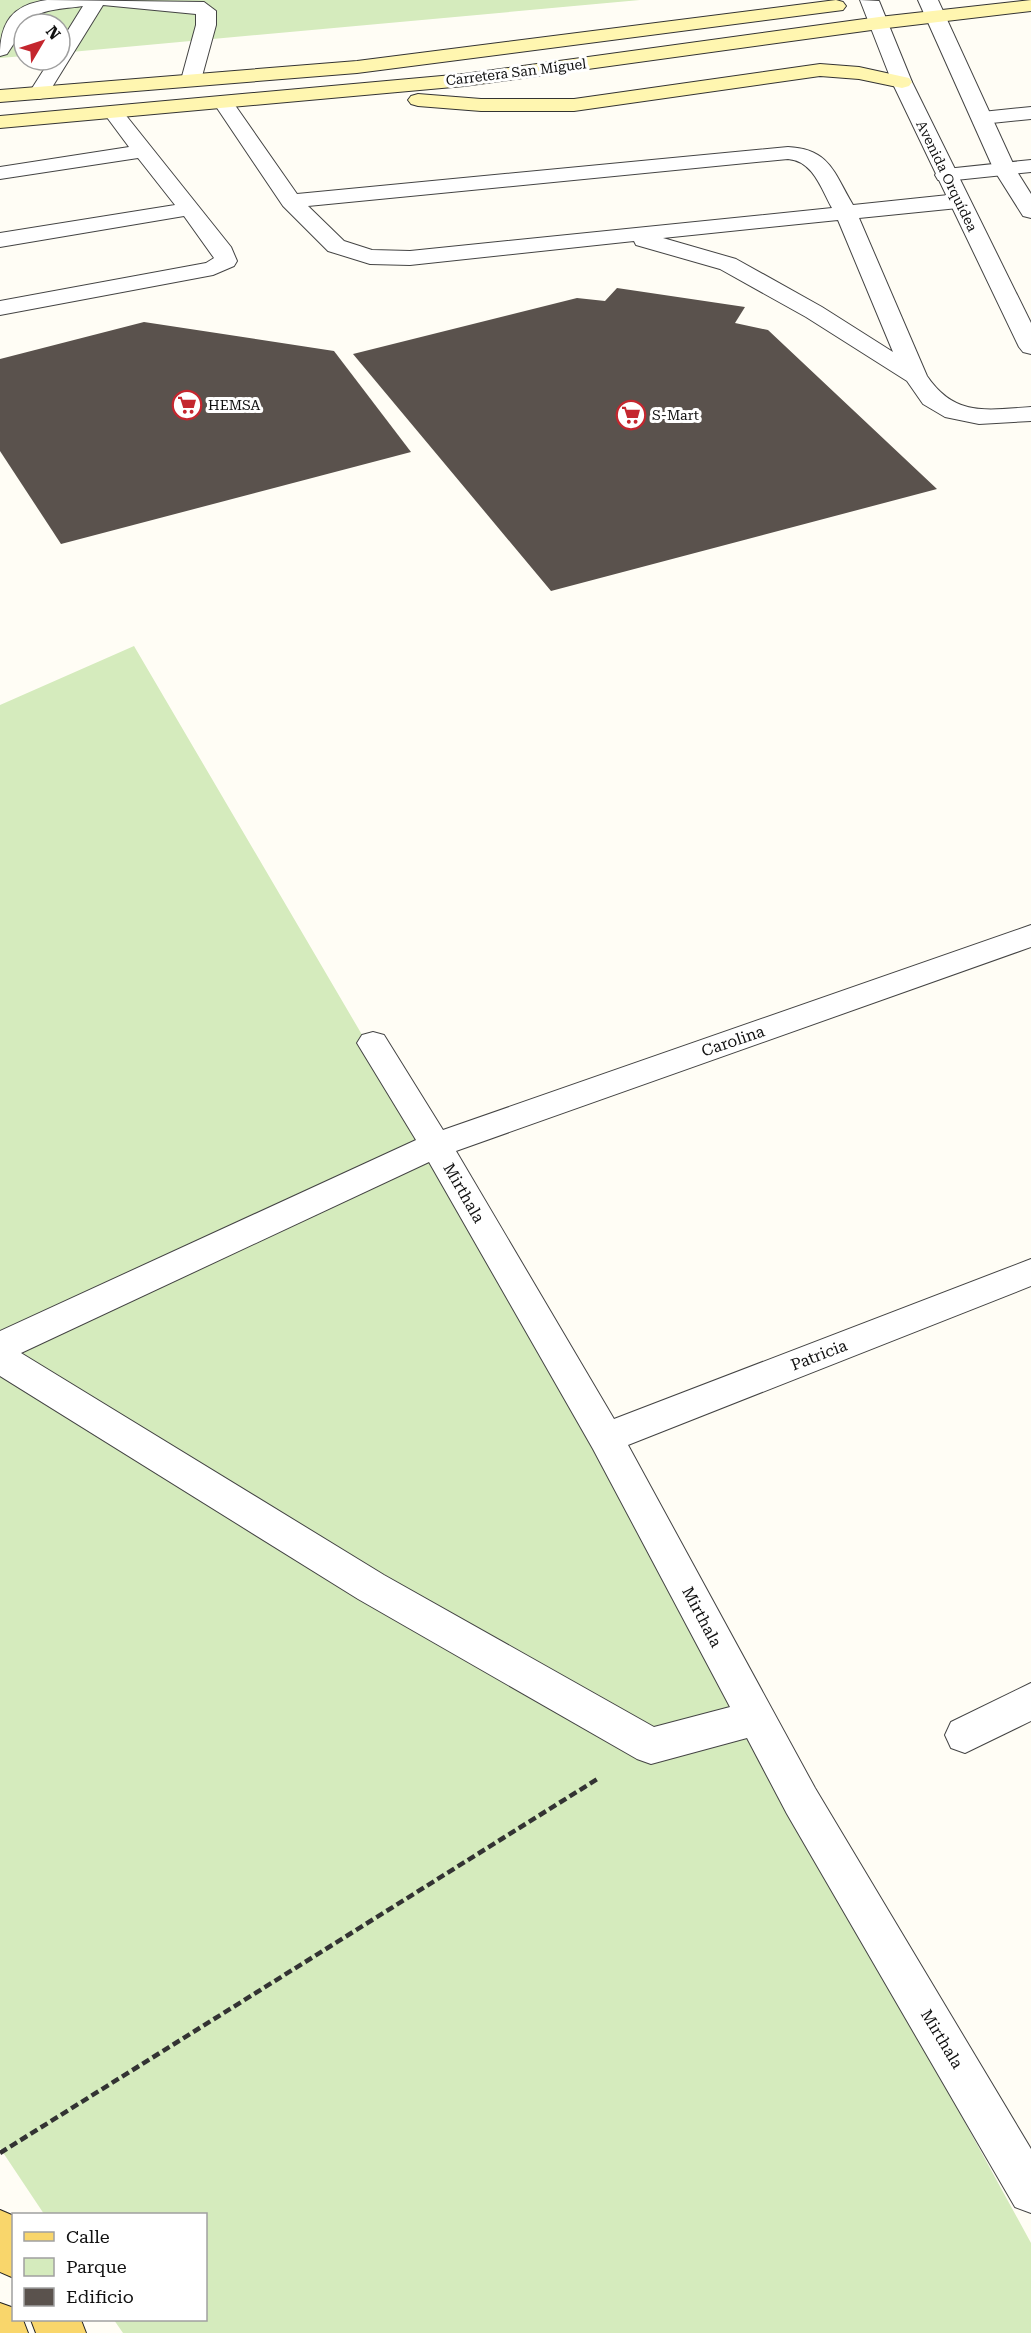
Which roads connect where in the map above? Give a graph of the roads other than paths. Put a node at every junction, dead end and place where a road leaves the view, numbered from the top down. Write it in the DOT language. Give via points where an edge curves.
graph roads {
  1 [pos="86,0"];
  2 [pos="97,0"];
  3 [pos="106,0"];
  4 [pos="874,0"];
  5 [pos="1031,5"];
  6 [pos="933,9"];
  7 [pos="879,23"];
  8 [pos="72,41"];
  9 [pos="0,50"];
  10 [pos="52,72"];
  11 [pos="191,80"];
  12 [pos="902,82"];
  13 [pos="339,90"];
  14 [pos="39,93"];
  15 [pos="0,96"];
  16 [pos="223,102"];
  17 [pos="113,112"];
  18 [pos="1031,113"];
  19 [pos="982,118"];
  20 [pos="0,122"];
  21 [pos="144,151"];
  22 [pos="1031,166"];
  23 [pos="1005,170"];
  24 [pos="0,173"];
  25 [pos="946,175"];
  26 [pos="291,201"];
  27 [pos="958,201"];
  28 [pos="189,209"];
  29 [pos="1031,211"];
  30 [pos="846,213"];
  31 [pos="627,236"];
  32 [pos="0,240"];
  33 [pos="0,308"];
  34 [pos="1031,347"];
  35 [pos="915,376"];
  36 [pos="1031,414"];
  37 [pos="1031,936"];
  38 [pos="373,1043"];
  39 [pos="436,1145"];
  40 [pos="1031,1272"];
  41 [pos="0,1347"];
  42 [pos="0,1358"];
  43 [pos="606,1438"];
  44 [pos="1031,1701"];
  45 [pos="756,1718"];
  46 [pos="965,1735"];
  47 [pos="1031,2191"];
  48 [pos="0,2233"];
  49 [pos="12,2252"];
  50 [pos="0,2325"];
  51 [pos="5,2333"];
  1 -- 9 [label="street" via="39,6 24,14"];
  2 -- 8 [label="street"];
  3 -- 11 [label="street" via="196,6 206,11"];
  4 -- 7 [label="street, Avenida Orquídea"];
  4 -- 11 [label="main road, Carretera San Miguel" via="357,67"];
  5 -- 6 [label="main road, Carretera San Miguel"];
  6 -- 7 [label="main road, Carretera San Miguel"];
  6 -- 19 [label="street"];
  7 -- 12 [label="street, Avenida Orquídea"];
  7 -- 13 [label="main road, Carretera San Miguel" via="464,80"];
  10 -- 14 [label="street"];
  11 -- 14 [label="main road, Carretera San Miguel"];
  12 -- 13 [label="main road" via="820,70 574,105 435,102"];
  12 -- 25 [label="street, Avenida Orquídea"];
  13 -- 16 [label="main road, Carretera San Miguel"];
  14 -- 15 [label="main road, Carretera San Miguel"];
  16 -- 17 [label="main road, Carretera San Miguel"];
  16 -- 26 [label="street"];
  17 -- 20 [label="main road, Carretera San Miguel"];
  17 -- 21 [label="street"];
  18 -- 19 [label="street"];
  19 -- 23 [label="street"];
  21 -- 24 [label="street"];
  21 -- 28 [label="street"];
  22 -- 23 [label="street"];
  23 -- 25 [label="street"];
  23 -- 29 [label="street"];
  25 -- 27 [label="street, Avenida Orquídea"];
  26 -- 30 [label="street" via="788,153 804,154 817,163"];
  26 -- 31 [label="street" via="336,246 370,257 410,258"];
  27 -- 30 [label="street"];
  27 -- 34 [label="street, Avenida Orquídea"];
  28 -- 32 [label="street"];
  28 -- 33 [label="street" via="226,261 213,268"];
  30 -- 31 [label="street"];
  30 -- 35 [label="street"];
  31 -- 35 [label="street" via="728,264 814,312"];
  35 -- 36 [label="street" via="932,399 946,409 966,415"];
  37 -- 39 [label="street, Carolina"];
  38 -- 39 [label="street, Mirthala"];
  39 -- 41 [label="street, Carolina"];
  39 -- 43 [label="street, Mirthala"];
  40 -- 43 [label="street, Patricia"];
  42 -- 45 [label="street" via="371,1587 651,1746"];
  43 -- 45 [label="street, Mirthala"];
  44 -- 46 [label="street"];
  45 -- 47 [label="street, Mirthala"];
  48 -- 49 [label="main road"];
  50 -- 51 [label="main road"];
}
